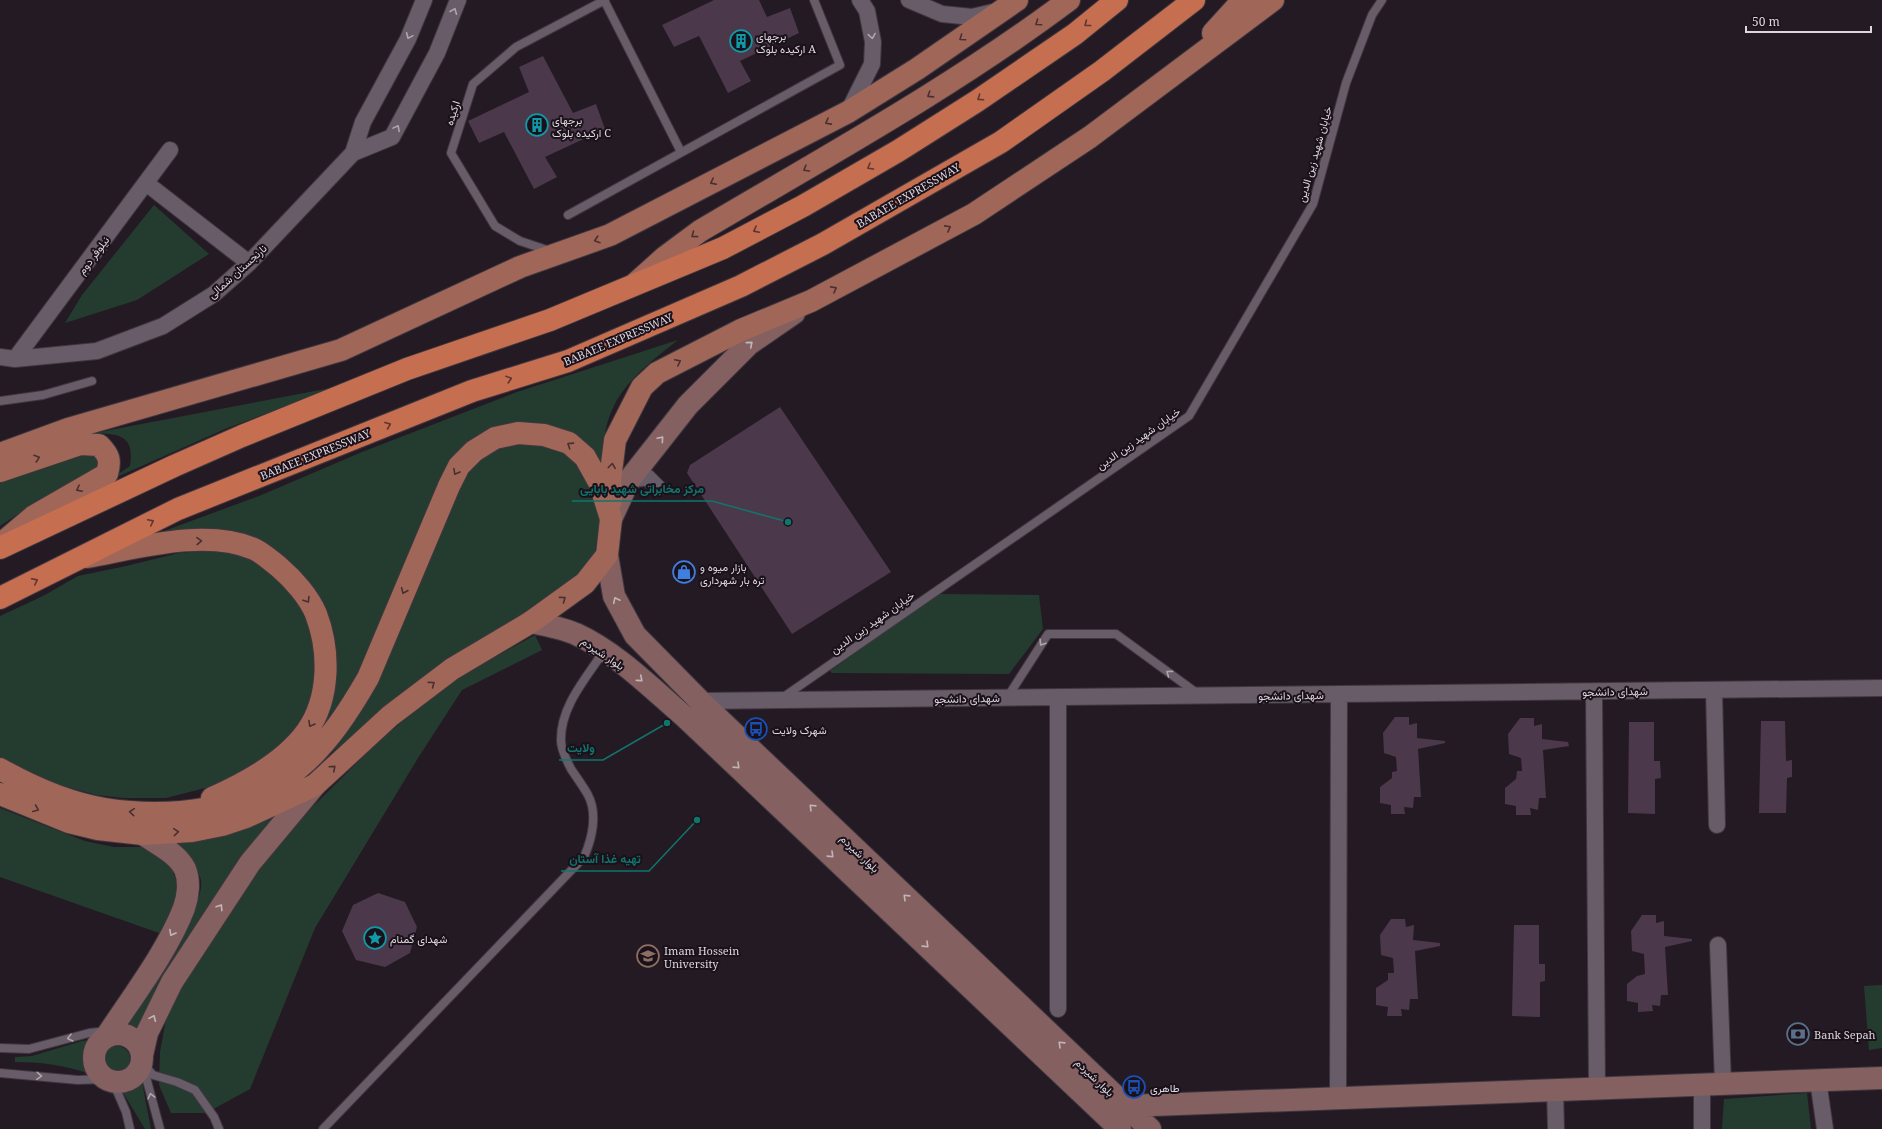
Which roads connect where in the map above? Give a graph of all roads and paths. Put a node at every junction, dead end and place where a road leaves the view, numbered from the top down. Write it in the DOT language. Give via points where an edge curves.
graph roads {
  1 [pos="458,0"];
  2 [pos="604,0"];
  3 [pos="814,0"];
  4 [pos="860,0"];
  5 [pos="909,0"];
  6 [pos="1070,0"];
  7 [pos="1117,0"];
  8 [pos="1194,0"];
  9 [pos="1243,0"];
  10 [pos="1273,0"];
  11 [pos="1382,0"];
  12 [pos="419,2"];
  13 [pos="1010,5"];
  14 [pos="1178,71"];
  15 [pos="848,112"];
  16 [pos="170,150"];
  17 [pos="682,152"];
  18 [pos="353,153"];
  19 [pos="146,183"];
  20 [pos="568,215"];
  21 [pos="556,253"];
  22 [pos="249,263"];
  23 [pos="636,283"];
  24 [pos="811,301"];
  25 [pos="8,358"];
  26 [pos="92,381"];
  27 [pos="0,401"];
  28 [pos="0,454"];
  29 [pos="0,471"];
  30 [pos="629,480"];
  31 [pos="658,488"];
  32 [pos="611,519"];
  33 [pos="0,546"];
  34 [pos="607,555"];
  35 [pos="78,558"];
  36 [pos="0,598"];
  37 [pos="539,623"];
  38 [pos="641,633"];
  39 [pos="608,654"];
  40 [pos="1882,688"];
  41 [pos="1714,690"];
  42 [pos="1594,692"];
  43 [pos="1339,694"];
  44 [pos="1200,696"];
  45 [pos="1058,697"];
  46 [pos="1007,698"];
  47 [pos="780,700"];
  48 [pos="700,701"];
  49 [pos="686,717"];
  50 [pos="0,769"];
  51 [pos="315,785"];
  52 [pos="0,794"];
  53 [pos="185,810"];
  54 [pos="1717,825"];
  55 [pos="143,834"];
  56 [pos="1718,945"];
  57 [pos="1058,1010"];
  58 [pos="108,1034"];
  59 [pos="0,1048"];
  60 [pos="142,1059"];
  61 [pos="0,1073"];
  62 [pos="1882,1078"];
  63 [pos="109,1080"];
  64 [pos="1818,1080"];
  65 [pos="1712,1084"];
  66 [pos="1597,1088"];
  67 [pos="1555,1089"];
  68 [pos="1338,1098"];
  69 [pos="1119,1119"];
  70 [pos="130,1129"];
  71 [pos="160,1129"];
  72 [pos="219,1129"];
  73 [pos="323,1129"];
  74 [pos="1150,1129"];
  75 [pos="1556,1129"];
  76 [pos="1702,1129"];
  77 [pos="1825,1129"];
  18 -- 1 [label="street, نارنجستان شمالی, one-way" via="392,137 437,53"];
  2 -- 17 [label="lane"];
  2 -- 21 [label="lane, ارکیده" via="516,47 473,84 451,153 495,226 520,241"];
  3 -- 17 [label="lane" via="840,65"];
  4 -- 15 [label="street, one-way" via="867,10 873,42 872,64"];
  5 -- 13 [label="street" via="942,14 972,17"];
  6 -- 23 [label="main road, one-way" via="926,97 700,231"];
  7 -- 23 [label="highway, one-way" via="1075,34 898,151 803,206 723,248"];
  35 -- 8 [label="highway, BABAEE EXPRESSWAY, one-way" via="178,509 472,391 568,361 741,286 823,244 1000,142 1102,71"];
  9 -- 14 [label="main road"];
  10 -- 14 [label="main road"];
  11 -- 47 [label="lane, خیابان شهید زین الدین" via="1372,15 1346,83 1313,204 1189,416"];
  12 -- 18 [label="street, نارنجستان شمالی, one-way" via="408,39 364,122"];
  13 -- 15 [label="main road, one-way" via="918,69"];
  24 -- 14 [label="main road, one-way" via="974,214 1090,137"];
  15 -- 21 [label="main road, one-way" via="610,236"];
  16 -- 19 [label="street, نیلوفر دوم"];
  17 -- 20 [label="lane"];
  18 -- 22 [label="street, نارنجستان شمالی"];
  19 -- 22 [label="street"];
  19 -- 25 [label="street, نیلوفر دوم"];
  21 -- 28 [label="main road" via="520,267 341,350 68,429"];
  22 -- 25 [label="street, نارنجستان شمالی" via="214,294 163,326 97,351"];
  23 -- 33 [label="highway" via="550,320 407,369 242,436"];
  30 -- 24 [label="main road, one-way" via="688,405 750,344"];
  32 -- 24 [label="main road, one-way" via="610,480 615,440 642,387 657,373 741,330"];
  26 -- 27 [label="lane" via="43,395"];
  29 -- 33 [label="main road, one-way" via="52,452 85,444 99,445 108,454 110,463 107,474 34,516"];
  30 -- 31 [label="street" via="647,477"];
  30 -- 32 [label="main road"];
  32 -- 34 [label="main road"];
  32 -- 53 [label="main road, one-way" via="594,470 585,457 569,443 544,435 518,433 495,438 474,451 459,466 449,486 368,678 352,707 335,730 300,767 276,785 255,796 227,805"];
  37 -- 34 [label="main road, one-way" via="585,583"];
  38 -- 34 [label="main road, بلوار شیردم, one-way" via="614,596"];
  36 -- 35 [label="highway, BABAEE EXPRESSWAY, one-way"];
  35 -- 53 [label="main road, one-way" via="172,542 205,540 235,544 268,558 300,589 315,614 323,638 326,662 320,702 307,731 295,746 256,775"];
  37 -- 39 [label="main road, بلوار شیردم" via="576,634"];
  51 -- 37 [label="main road, one-way" via="390,716 452,669"];
  38 -- 39 [label="main road" via="626,635"];
  38 -- 48 [label="main road, بلوار شیردم"];
  39 -- 49 [label="main road, بلوار شیردم, one-way"];
  39 -- 73 [label="lane" via="571,701 563,721 561,742 567,762 589,796 594,821 591,840 584,857"];
  40 -- 41 [label="street, شهدای دانشجو"];
  41 -- 42 [label="street, شهدای دانشجو"];
  41 -- 54 [label="street"];
  42 -- 43 [label="street, شهدای دانشجو"];
  42 -- 66 [label="street"];
  43 -- 44 [label="street, شهدای دانشجو"];
  43 -- 68 [label="street"];
  44 -- 45 [label="street, شهدای دانشجو"];
  44 -- 46 [label="lane, one-way" via="1116,634 1048,634"];
  45 -- 46 [label="street, شهدای دانشجو"];
  45 -- 57 [label="street"];
  46 -- 47 [label="street, شهدای دانشجو"];
  47 -- 48 [label="street, شهدای دانشجو"];
  48 -- 49 [label="main road"];
  69 -- 48 [label="main road, بلوار شیردم, one-way"];
  49 -- 69 [label="main road, بلوار شیردم, one-way"];
  53 -- 50 [label="main road, one-way" via="136,813 103,809 49,792"];
  55 -- 51 [label="main road, one-way" via="192,831 222,825 246,817"];
  60 -- 51 [label="main road, one-way" via="146,1033 172,982 250,863"];
  52 -- 55 [label="main road, one-way" via="69,822 98,829"];
  55 -- 58 [label="main road, one-way" via="175,856 185,870 188,893 184,908 156,962"];
  56 -- 65 [label="street"];
  58 -- 59 [label="lane, one-way" via="89,1033 29,1048"];
  58 -- 60 [label="main road" via="124,1034 131,1037 140,1048"];
  58 -- 63 [label="main road" via="97,1045 94,1060 100,1074"];
  60 -- 63 [label="main road" via="134,1076 120,1082"];
  71 -- 60 [label="lane, one-way"];
  60 -- 72 [label="lane" via="153,1075 195,1090 214,1117"];
  61 -- 63 [label="lane, one-way"];
  62 -- 64 [label="main road"];
  63 -- 70 [label="lane" via="126,1112"];
  64 -- 65 [label="main road"];
  64 -- 77 [label="street"];
  65 -- 66 [label="main road"];
  65 -- 76 [label="street"];
  66 -- 67 [label="main road"];
  67 -- 68 [label="main road"];
  67 -- 75 [label="street"];
  68 -- 69 [label="main road"];
  69 -- 74 [label="main road, بلوار شیردم"];
}
